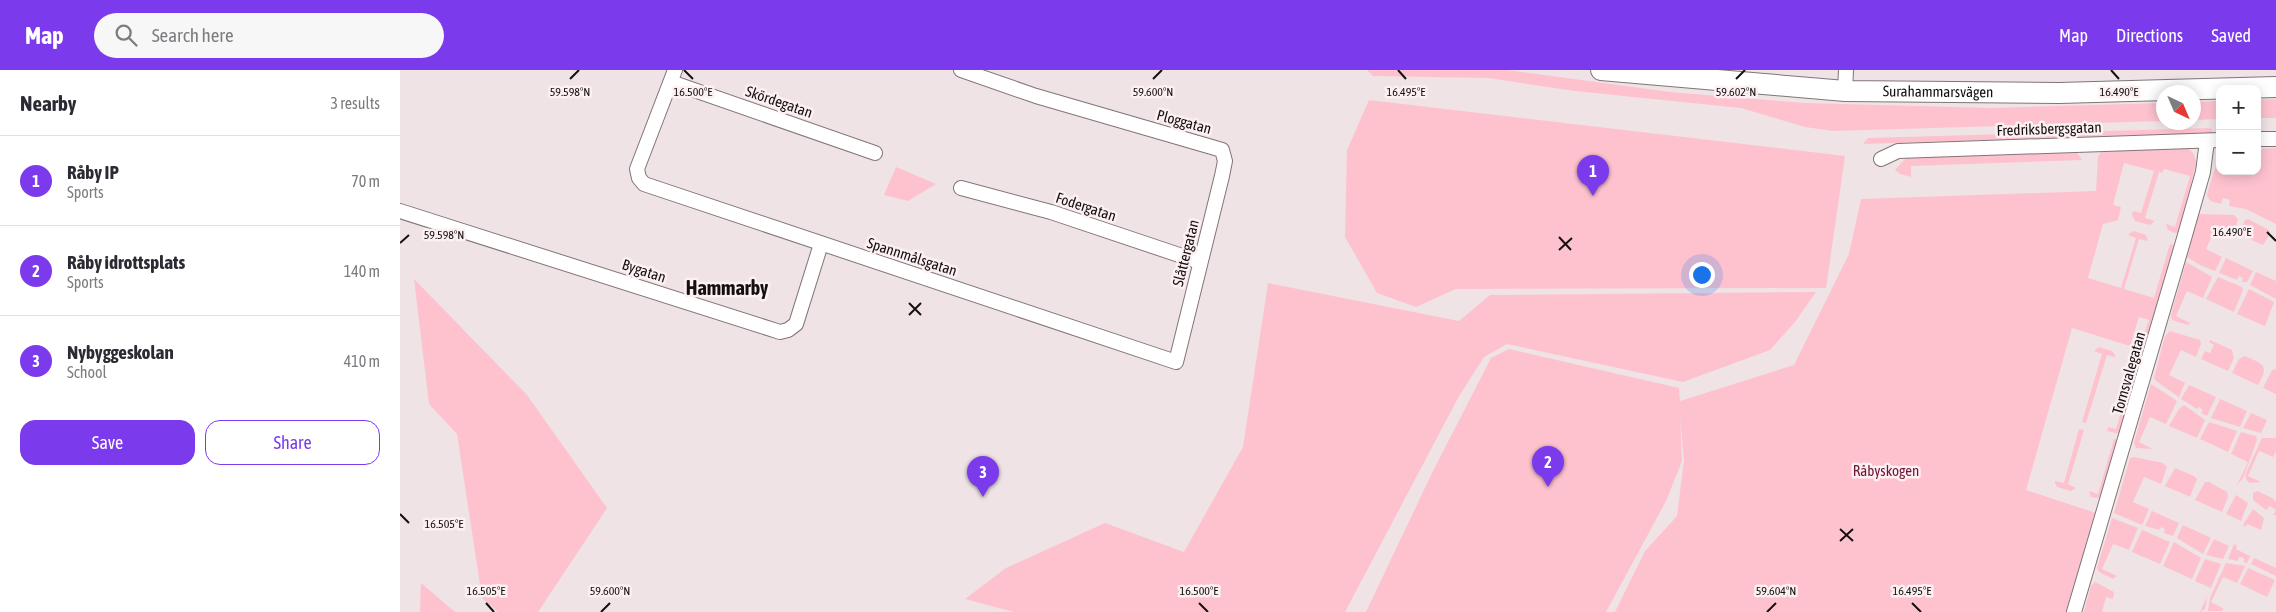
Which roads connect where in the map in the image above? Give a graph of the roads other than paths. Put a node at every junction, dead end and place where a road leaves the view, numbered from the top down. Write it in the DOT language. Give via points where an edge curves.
graph roads {
  1 [pos="961,70"];
  2 [pos="1601,70"];
  3 [pos="1846,70"];
  4 [pos="673,76"];
  5 [pos="2276,87"];
  6 [pos="1845,92"];
  7 [pos="2261,139"];
  8 [pos="2276,139"];
  9 [pos="2214,141"];
  10 [pos="875,153"];
  11 [pos="1224,155"];
  12 [pos="1882,159"];
  13 [pos="961,188"];
  14 [pos="400,211"];
  15 [pos="821,244"];
  16 [pos="1200,262"];
  17 [pos="1177,359"];
  18 [pos="2074,612"];
  1 -- 11 [label="street, Ploggatan" via="1045,98 1218,147"];
  2 -- 6 [label="main road, Surahammarsvägen"];
  3 -- 6 [label="street"];
  4 -- 10 [label="street, Skördegatan"];
  4 -- 15 [label="street, Spannmålsgatan" via="637,169 644,184"];
  5 -- 6 [label="main road, Surahammarsvägen" via="2059,93"];
  7 -- 8 [label="street"];
  9 -- 12 [label="street, Fredriksbergsgatan" via="1898,151"];
  9 -- 18 [label="street, Tornsvalegatan"];
  11 -- 16 [label="street, Slåttergatan" via="1222,176"];
  13 -- 16 [label="street, Fodergatan" via="1051,212"];
  14 -- 15 [label="street, Bygatan" via="780,332 796,324"];
  15 -- 17 [label="street, Spannmålsgatan" via="1176,362"];
  16 -- 17 [label="street, Slåttergatan"];
}
